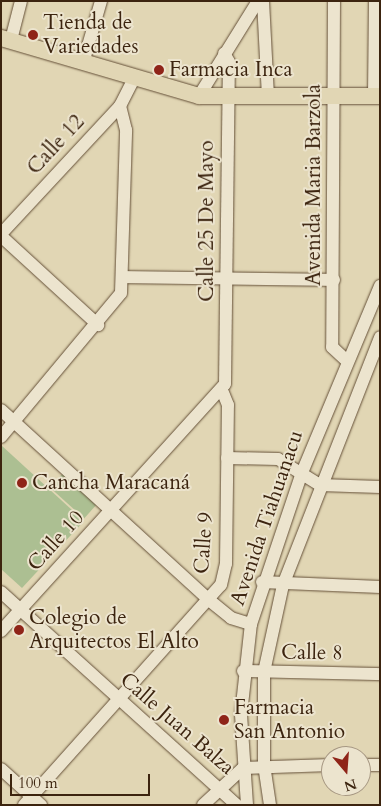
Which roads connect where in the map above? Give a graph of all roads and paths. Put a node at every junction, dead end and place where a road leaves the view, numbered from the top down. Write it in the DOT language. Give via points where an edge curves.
graph roads {
  1 [pos="21,1"];
  2 [pos="101,1"];
  3 [pos="258,1"];
  4 [pos="263,1"];
  5 [pos="334,1"];
  6 [pos="375,1"];
  7 [pos="6,39"];
  8 [pos="224,53"];
  9 [pos="83,63"];
  10 [pos="134,78"];
  11 [pos="199,96"];
  12 [pos="377,96"];
  13 [pos="227,97"];
  14 [pos="268,97"];
  15 [pos="334,97"];
  16 [pos="120,106"];
  17 [pos="1,235"];
  18 [pos="124,277"];
  19 [pos="226,278"];
  20 [pos="334,280"];
  21 [pos="380,286"];
  22 [pos="375,309"];
  23 [pos="98,325"];
  24 [pos="380,337"];
  25 [pos="347,361"];
  26 [pos="222,390"];
  27 [pos="1,410"];
  28 [pos="15,423"];
  29 [pos="1,438"];
  30 [pos="228,458"];
  31 [pos="301,475"];
  32 [pos="320,485"];
  33 [pos="380,488"];
  34 [pos="111,510"];
  35 [pos="262,582"];
  36 [pos="283,585"];
  37 [pos="380,587"];
  38 [pos="1,592"];
  39 [pos="209,600"];
  40 [pos="21,610"];
  41 [pos="251,624"];
  42 [pos="1,631"];
  43 [pos="243,671"];
  44 [pos="264,672"];
  45 [pos="380,674"];
  46 [pos="120,700"];
  47 [pos="264,765"];
  48 [pos="321,765"];
  49 [pos="243,768"];
  50 [pos="1,769"];
  51 [pos="219,787"];
  52 [pos="32,802"];
  53 [pos="203,805"];
  54 [pos="237,805"];
  55 [pos="247,805"];
  56 [pos="270,805"];
  1 -- 7 [label="street"];
  2 -- 9 [label="street"];
  3 -- 8 [label="street"];
  4 -- 14 [label="street"];
  5 -- 15 [label="street, Avenida Maria Barzola"];
  6 -- 12 [label="street"];
  7 -- 9 [label="main road"];
  8 -- 11 [label="street"];
  8 -- 13 [label="street, Calle 25 De Mayo" via="229,62"];
  9 -- 10 [label="main road"];
  10 -- 11 [label="main road"];
  10 -- 16 [label="street, Calle 12"];
  11 -- 13 [label="main road"];
  12 -- 15 [label="main road"];
  13 -- 14 [label="main road"];
  13 -- 19 [label="street, Calle 25 De Mayo"];
  14 -- 15 [label="main road"];
  15 -- 20 [label="street, Avenida Maria Barzola"];
  16 -- 17 [label="street, Calle 12"];
  16 -- 18 [label="street" via="126,120"];
  17 -- 23 [label="street"];
  18 -- 19 [label="street"];
  18 -- 23 [label="street" via="115,306"];
  19 -- 20 [label="street"];
  19 -- 26 [label="street, Calle 25 De Mayo" via="227,376"];
  20 -- 25 [label="street, Avenida Maria Barzola" via="332,347"];
  21 -- 22 [label="street, Avenida Tiahuanacu"];
  22 -- 25 [label="street, Avenida Tiahuanacu"];
  23 -- 28 [label="street"];
  24 -- 32 [label="street, Avenida Tiahuanacu"];
  25 -- 31 [label="street, Avenida Tiahuanacu"];
  26 -- 30 [label="street, Calle 9" via="228,405"];
  26 -- 34 [label="street, Calle 10"];
  27 -- 28 [label="street"];
  28 -- 29 [label="street"];
  28 -- 34 [label="street"];
  30 -- 31 [label="street" via="278,459"];
  30 -- 39 [label="street, Calle 9" via="225,571 221,585"];
  31 -- 32 [label="street"];
  31 -- 35 [label="street, Avenida Tiahuanacu"];
  32 -- 33 [label="street"];
  32 -- 36 [label="street, Avenida Tiahuanacu"];
  34 -- 39 [label="street"];
  34 -- 40 [label="street, Calle 10"];
  35 -- 36 [label="street"];
  35 -- 41 [label="street, Avenida Tiahuanacu"];
  36 -- 37 [label="street"];
  36 -- 44 [label="street, Avenida Tiahuanacu"];
  38 -- 40 [label="street, Calle Juan Balza"];
  39 -- 41 [label="street" via="231,618"];
  39 -- 46 [label="street, Calle 9"];
  40 -- 42 [label="street, Calle 10"];
  40 -- 46 [label="street, Calle Juan Balza"];
  41 -- 43 [label="street, Avenida Tiahuanacu"];
  43 -- 44 [label="street, Calle 8"];
  43 -- 49 [label="street, Avenida Tiahuanacu"];
  44 -- 45 [label="street, Calle 8"];
  44 -- 47 [label="street, Avenida Tiahuanacu"];
  46 -- 51 [label="street, Calle Juan Balza"];
  46 -- 52 [label="street, Calle 9"];
  47 -- 48 [label="street"];
  47 -- 49 [label="street"];
  47 -- 56 [label="street, Avenida Tiahuanacu"];
  49 -- 51 [label="street"];
  49 -- 55 [label="street, Avenida Tiahuanacu"];
  50 -- 52 [label="street"];
  51 -- 53 [label="street"];
  51 -- 54 [label="street, Calle Juan Balza"];
}
